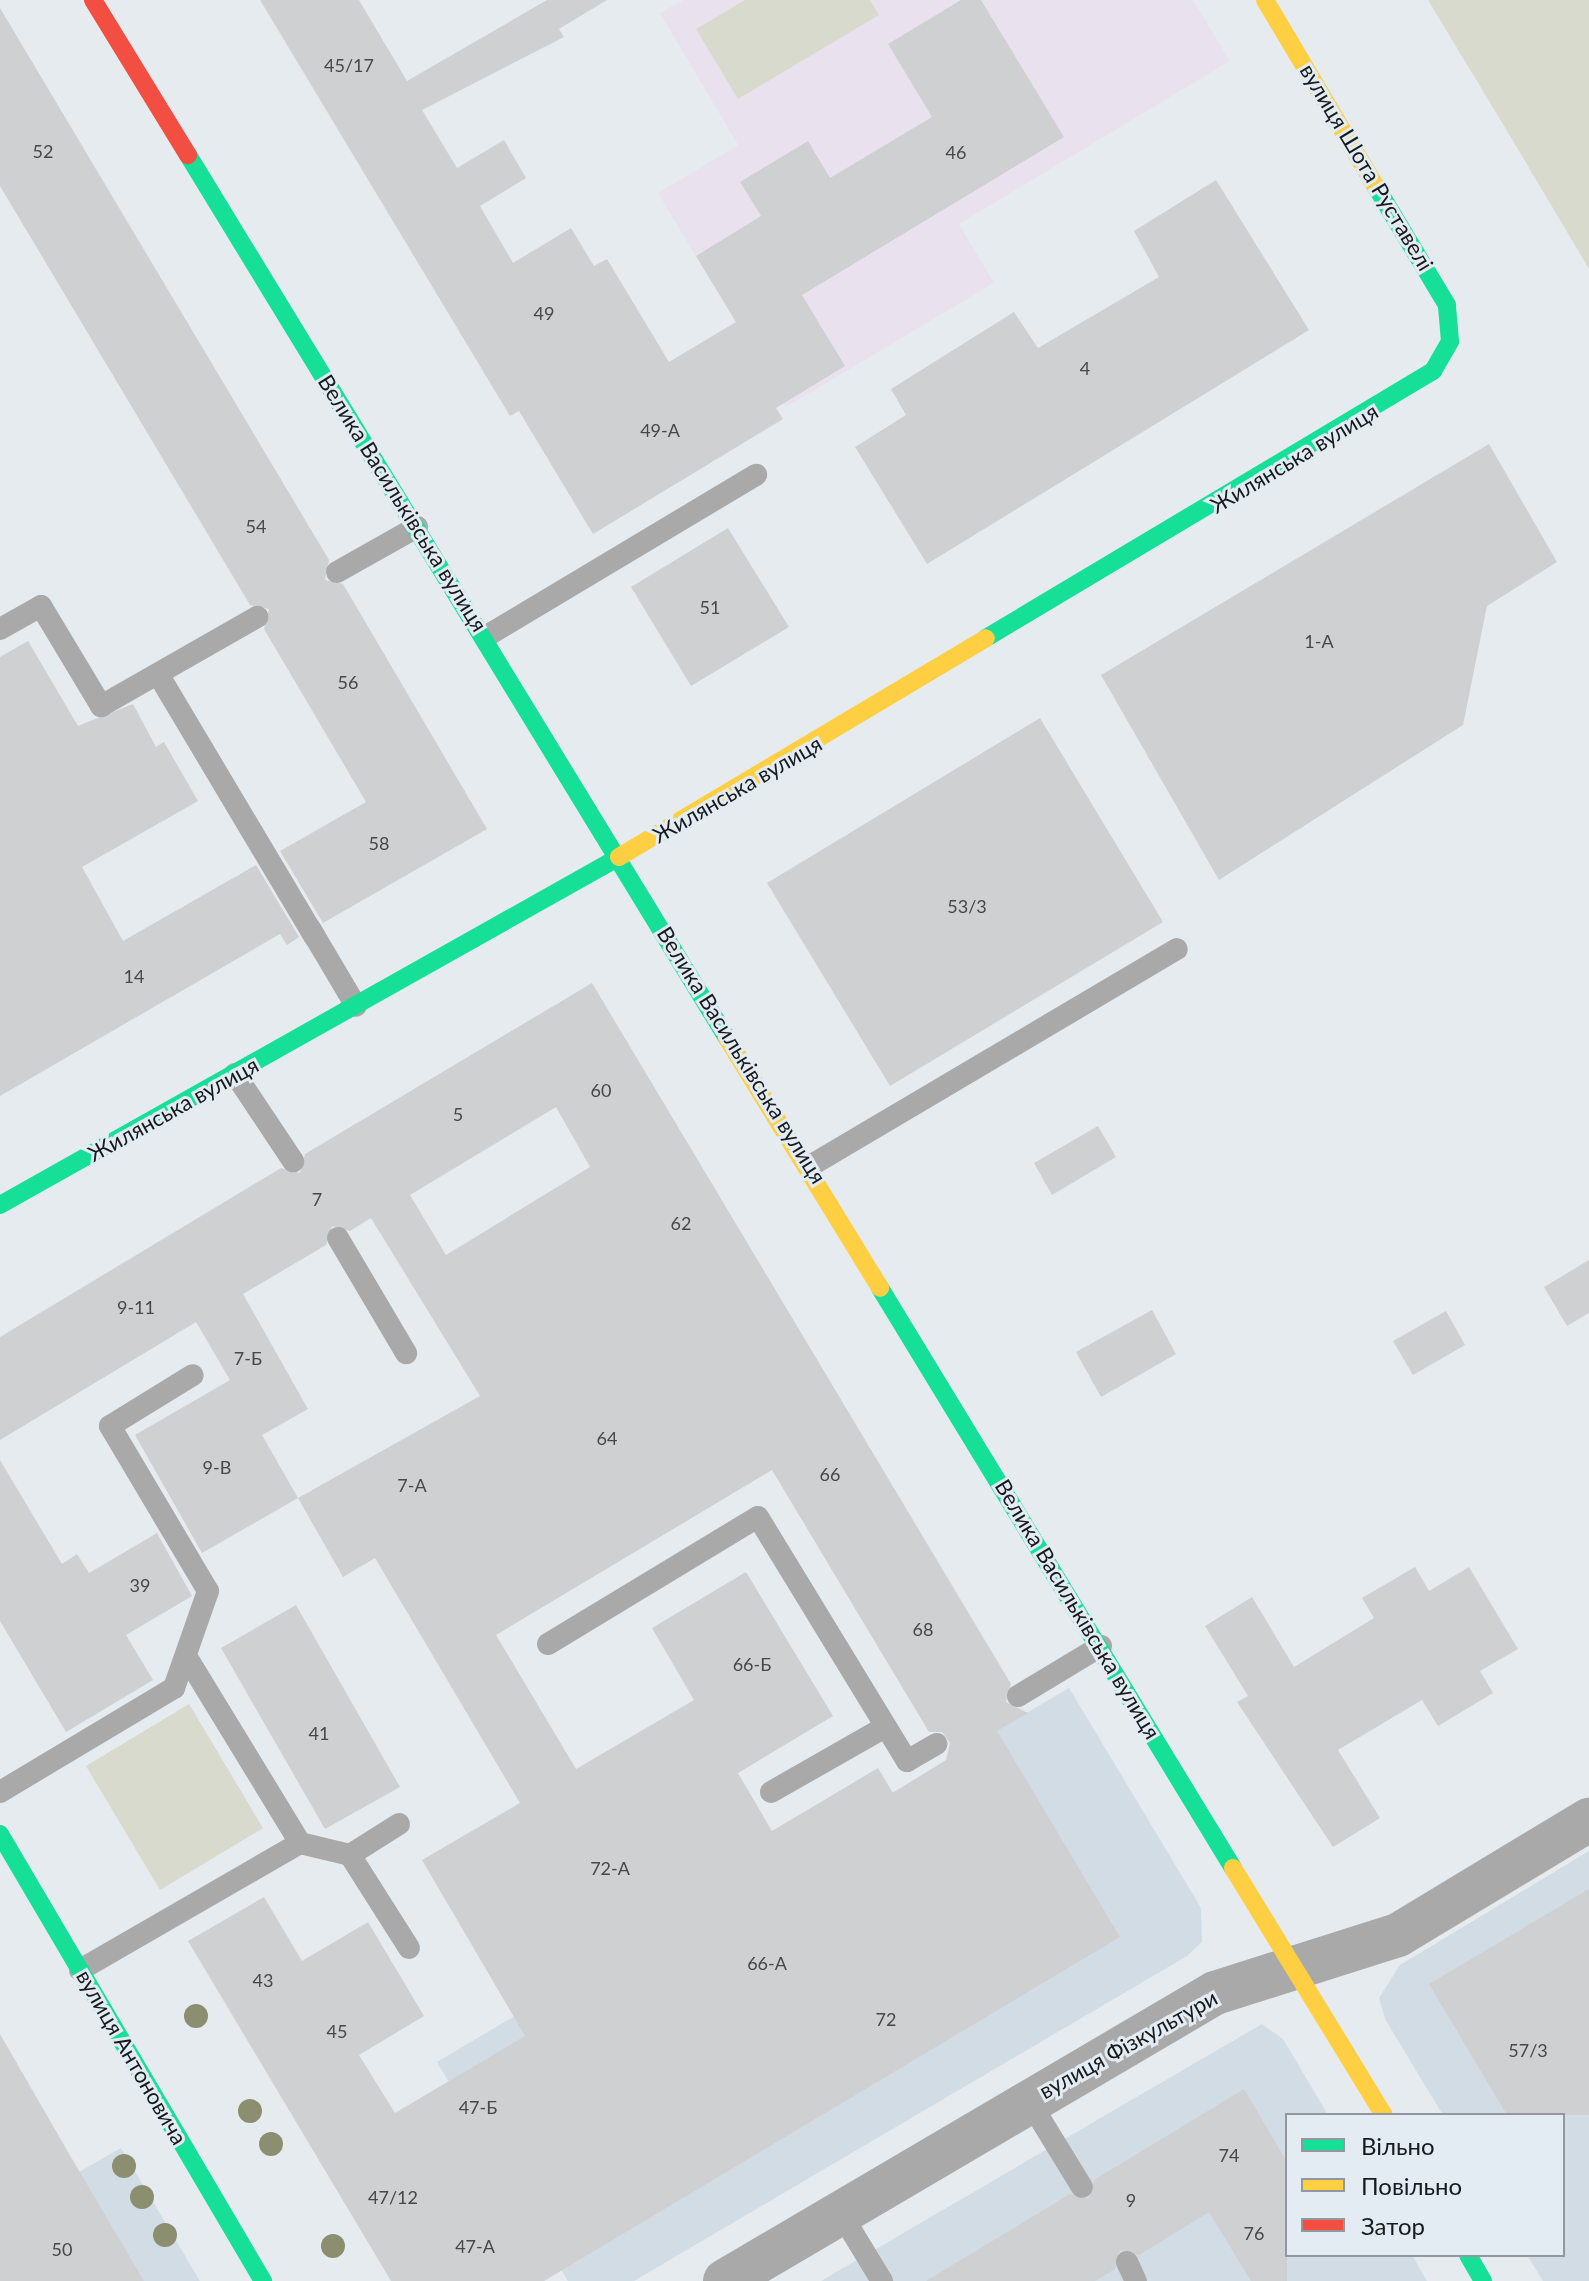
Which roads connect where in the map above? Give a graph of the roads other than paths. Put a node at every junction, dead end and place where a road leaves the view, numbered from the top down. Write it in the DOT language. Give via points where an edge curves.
graph roads {
  1 [pos="93,0"];
  2 [pos="1265,0"];
  3 [pos="1450,341"];
  4 [pos="756,475"];
  5 [pos="417,527"];
  6 [pos="337,572"];
  7 [pos="257,617"];
  8 [pos="0,629"];
  9 [pos="485,637"];
  10 [pos="158,674"];
  11 [pos="619,857"];
  12 [pos="1177,949"];
  13 [pos="356,1006"];
  14 [pos="235,1074"];
  15 [pos="293,1161"];
  16 [pos="810,1166"];
  17 [pos="0,1205"];
  18 [pos="338,1238"];
  19 [pos="406,1353"];
  20 [pos="193,1375"];
  21 [pos="548,1644"];
  22 [pos="1101,1646"];
  23 [pos="186,1656"];
  24 [pos="1018,1696"];
  25 [pos="885,1727"];
  26 [pos="936,1744"];
  27 [pos="0,1792"];
  28 [pos="771,1792"];
  29 [pos="1589,1820"];
  30 [pos="399,1824"];
  31 [pos="0,1834"];
  32 [pos="300,1843"];
  33 [pos="350,1855"];
  34 [pos="409,1948"];
  35 [pos="1296,1968"];
  36 [pos="80,1970"];
  37 [pos="1028,2099"];
  38 [pos="1383,2113"];
  39 [pos="1082,2187"];
  40 [pos="840,2212"];
  41 [pos="1469,2257"];
  42 [pos="263,2281"];
  43 [pos="725,2281"];
  44 [pos="882,2281"];
  45 [pos="1483,2281"];
  1 -- 5 [label="main road, Велика Васильківська вулиця"];
  2 -- 3 [label="main road, вулиця Шота Руставелі" via="1429,267 1447,305"];
  3 -- 11 [label="main road, Жилянська вулиця" via="1433,371 1401,394"];
  4 -- 9 [label="lane"];
  5 -- 6 [label="lane"];
  5 -- 9 [label="main road, Велика Васильківська вулиця"];
  7 -- 10 [label="lane"];
  8 -- 10 [label="lane" via="41,606 101,706"];
  9 -- 11 [label="main road, Велика Васильківська вулиця"];
  10 -- 13 [label="lane"];
  11 -- 13 [label="main road, Жилянська вулиця"];
  11 -- 16 [label="main road, Велика Васильківська вулиця"];
  12 -- 16 [label="lane"];
  13 -- 14 [label="main road, Жилянська вулиця"];
  14 -- 15 [label="lane"];
  14 -- 17 [label="main road, Жилянська вулиця"];
  16 -- 22 [label="main road, Велика Васильківська вулиця"];
  18 -- 19 [label="lane"];
  20 -- 23 [label="lane" via="110,1426 208,1591"];
  21 -- 25 [label="lane" via="758,1517"];
  22 -- 24 [label="lane"];
  22 -- 35 [label="main road, Велика Васильківська вулиця"];
  23 -- 27 [label="lane" via="174,1688"];
  23 -- 32 [label="lane"];
  25 -- 26 [label="lane" via="907,1761"];
  25 -- 28 [label="lane"];
  29 -- 35 [label="street, вулиця Фізкультури" via="1398,1935"];
  30 -- 33 [label="lane"];
  31 -- 36 [label="main road, вулиця Антоновича"];
  32 -- 33 [label="lane"];
  32 -- 36 [label="lane"];
  33 -- 34 [label="lane"];
  35 -- 37 [label="street, вулиця Фізкультури" via="1215,1993"];
  35 -- 38 [label="main road, Велика Васильківська вулиця"];
  36 -- 42 [label="main road, вулиця Антоновича"];
  37 -- 39 [label="lane"];
  37 -- 40 [label="street, вулиця Фізкультури"];
  40 -- 43 [label="street, вулиця Фізкультури"];
  40 -- 44 [label="lane"];
  41 -- 45 [label="main road"];
}
